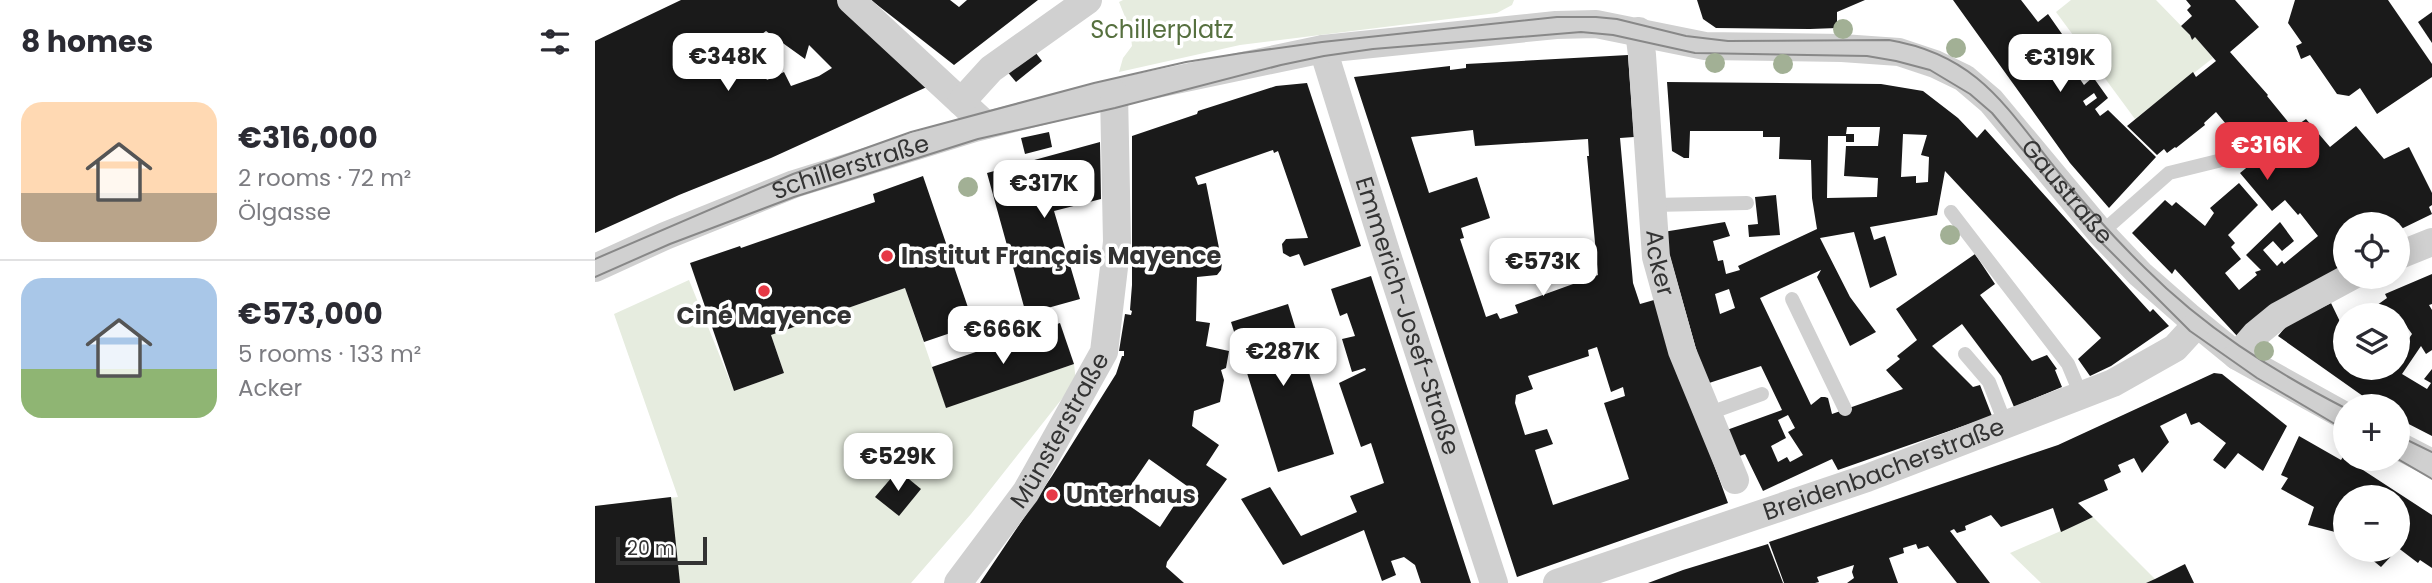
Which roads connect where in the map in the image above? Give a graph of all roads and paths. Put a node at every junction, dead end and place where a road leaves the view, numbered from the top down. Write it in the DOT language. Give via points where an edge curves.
graph roads {
  1 [pos="851,0"];
  2 [pos="1088,0"];
  3 [pos="1556,13"];
  4 [pos="1639,31"];
  5 [pos="1323,50"];
  6 [pos="1114,93"];
  7 [pos="961,102"];
  8 [pos="986,125"];
  9 [pos="2226,159"];
  10 [pos="1747,203"];
  11 [pos="1653,205"];
  12 [pos="1951,212"];
  13 [pos="2101,233"];
  14 [pos="2432,242"];
  15 [pos="2410,251"];
  16 [pos="595,268"];
  17 [pos="2333,286"];
  18 [pos="1792,299"];
  19 [pos="2197,324"];
  20 [pos="1965,354"];
  21 [pos="2237,356"];
  22 [pos="1762,394"];
  23 [pos="2081,395"];
  24 [pos="1845,409"];
  25 [pos="2333,409"];
  26 [pos="1707,414"];
  27 [pos="2005,423"];
  28 [pos="2410,452"];
  29 [pos="2432,463"];
  30 [pos="1735,480"];
  31 [pos="958,583"];
  32 [pos="1494,583"];
  33 [pos="1557,583"];
  1 -- 7 [label="street"];
  2 -- 7 [label="street" via="991,69"];
  3 -- 4 [label="street"];
  3 -- 5 [label="street"];
  4 -- 11 [label="street, Acker"];
  4 -- 13 [label="street, Gaustraße" via="1705,46 1899,52 1935,64 1964,78 1991,101"];
  5 -- 6 [label="street"];
  5 -- 32 [label="street, Emmerich-Josef-Straße"];
  6 -- 8 [label="street, Schillerstraße"];
  6 -- 31 [label="street, Münsterstraße" via="1117,242 1104,352 1026,492"];
  7 -- 8 [label="street"];
  8 -- 16 [label="street, Schillerstraße" via="794,184"];
  9 -- 13 [label="lane" via="2169,173"];
  10 -- 11 [label="lane"];
  11 -- 26 [label="street, Acker" via="1656,257 1682,351"];
  12 -- 23 [label="lane" via="2068,364"];
  13 -- 19 [label="street, Gaustraße"];
  14 -- 15 [label="street"];
  17 -- 21 [label="street" via="2278,316"];
  18 -- 24 [label="lane"];
  19 -- 21 [label="street, Gaustraße"];
  19 -- 23 [label="street, Breidenbacherstraße" via="2175,348 2113,383"];
  20 -- 27 [label="lane" via="1989,382"];
  21 -- 25 [label="street, Gaustraße"];
  22 -- 26 [label="lane"];
  23 -- 27 [label="street, Breidenbacherstraße"];
  26 -- 30 [label="street, Acker"];
  27 -- 33 [label="street, Breidenbacherstraße"];
  28 -- 29 [label="street"];
}
